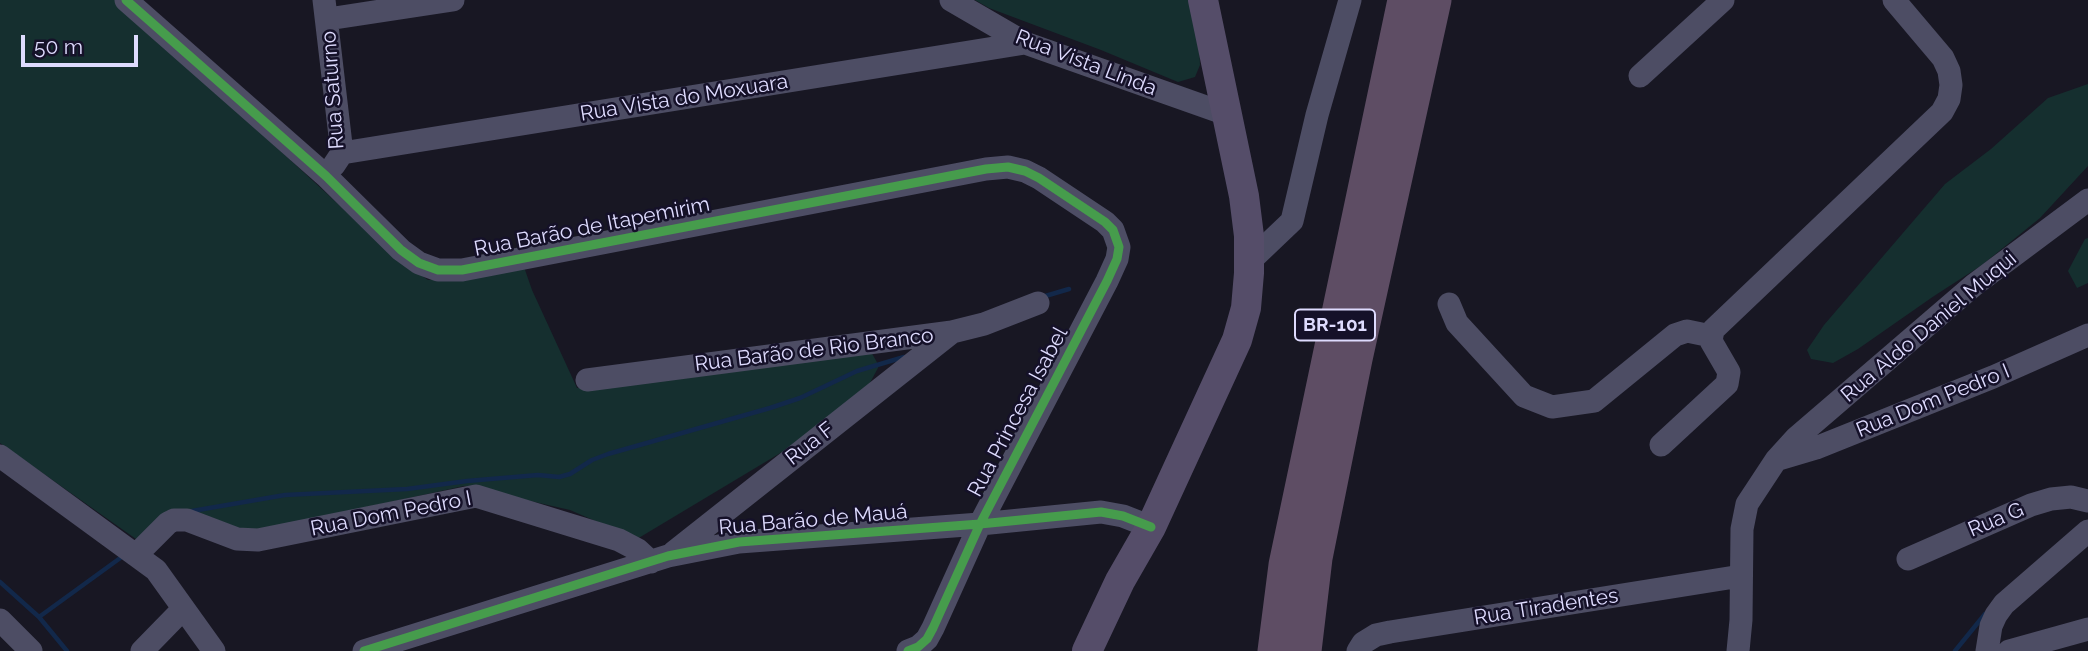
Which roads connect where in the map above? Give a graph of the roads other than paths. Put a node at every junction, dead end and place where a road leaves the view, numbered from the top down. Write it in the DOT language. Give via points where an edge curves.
graph roads {
  1 [pos="126,0"];
  2 [pos="445,0"];
  3 [pos="453,0"];
  4 [pos="951,0"];
  5 [pos="1203,0"];
  6 [pos="1350,0"];
  7 [pos="1404,0"];
  8 [pos="1435,0"];
  9 [pos="1723,0"];
  10 [pos="1894,0"];
  11 [pos="326,10"];
  12 [pos="1025,43"];
  13 [pos="1640,76"];
  14 [pos="1226,114"];
  15 [pos="342,153"];
  16 [pos="326,176"];
  17 [pos="2088,200"];
  18 [pos="1117,259"];
  19 [pos="1249,261"];
  20 [pos="1038,303"];
  21 [pos="1448,304"];
  22 [pos="952,332"];
  23 [pos="1711,335"];
  24 [pos="2088,335"];
  25 [pos="587,380"];
  26 [pos="1661,445"];
  27 [pos="0,456"];
  28 [pos="1776,460"];
  29 [pos="2088,501"];
  30 [pos="980,524"];
  31 [pos="1151,527"];
  32 [pos="2088,531"];
  33 [pos="136,555"];
  34 [pos="659,559"];
  35 [pos="1908,559"];
  36 [pos="1741,576"];
  37 [pos="183,610"];
  38 [pos="0,620"];
  39 [pos="2088,629"];
  40 [pos="31,651"];
  41 [pos="142,651"];
  42 [pos="214,651"];
  43 [pos="364,651"];
  44 [pos="908,651"];
  45 [pos="1087,651"];
  46 [pos="1274,651"];
  47 [pos="1305,651"];
  48 [pos="1358,651"];
  49 [pos="1738,651"];
  50 [pos="1987,651"];
  51 [pos="2009,651"];
  1 -- 16 [label="street, Rua Barão de Itapemirim"];
  2 -- 3 [label="street"];
  2 -- 11 [label="street"];
  4 -- 12 [label="street, Rua Vista Linda"];
  5 -- 14 [label="main road"];
  6 -- 19 [label="street" via="1292,221"];
  7 -- 46 [label="highway, BR-101" via="1285,565"];
  8 -- 47 [label="highway, BR-101" via="1318,545"];
  9 -- 13 [label="street"];
  10 -- 23 [label="street" via="1950,71 1949,99 1942,112"];
  11 -- 15 [label="street, Rua Saturno"];
  12 -- 14 [label="street, Rua Vista Linda"];
  12 -- 15 [label="street, Rua Vista do Moxuara"];
  14 -- 19 [label="main road" via="1244,196"];
  15 -- 16 [label="street, Rua Saturno"];
  16 -- 18 [label="street, Rua Barão de Itapemirim" via="401,250 438,270 463,270 1008,167 1039,178 1105,222 1117,238"];
  17 -- 28 [label="street, Rua Aldo Daniel Muqui" via="1975,285"];
  18 -- 30 [label="street, Rua Princesa Isabel"];
  19 -- 31 [label="main road" via="1246,308 1237,340"];
  20 -- 22 [label="street, Rua Barão de Rio Branco"];
  21 -- 23 [label="street" via="1457,323 1524,396 1552,407 1594,401 1675,335 1686,331"];
  22 -- 25 [label="street, Rua Barão de Rio Branco"];
  22 -- 34 [label="street, Rua F"];
  23 -- 26 [label="street" via="1729,372 1727,384"];
  24 -- 28 [label="street, Rua Dom Pedro I" via="1816,448"];
  27 -- 33 [label="street"];
  28 -- 36 [label="street, Rua Aldo Daniel Muqui" via="1747,504"];
  29 -- 35 [label="street, Rua G" via="2071,497 2031,505"];
  30 -- 31 [label="street, Rua Barão de Mauá" via="1101,512"];
  30 -- 34 [label="street, Rua Barão de Mauá" via="739,542"];
  30 -- 44 [label="street, Rua Princesa Isabel" via="927,639"];
  31 -- 45 [label="main road"];
  32 -- 50 [label="street" via="2004,604 1991,626"];
  33 -- 34 [label="street, Rua Dom Pedro I" via="174,520 187,520 237,539 258,540 476,496 619,540"];
  33 -- 37 [label="street" via="156,570"];
  34 -- 43 [label="street, Rua Barão de Mauá"];
  36 -- 48 [label="street, Rua Tiradentes" via="1390,632 1376,635"];
  36 -- 49 [label="street, Rua Aldo Daniel Muqui"];
  37 -- 41 [label="street"];
  37 -- 42 [label="street"];
  38 -- 40 [label="street"];
  39 -- 51 [label="street"];
}
